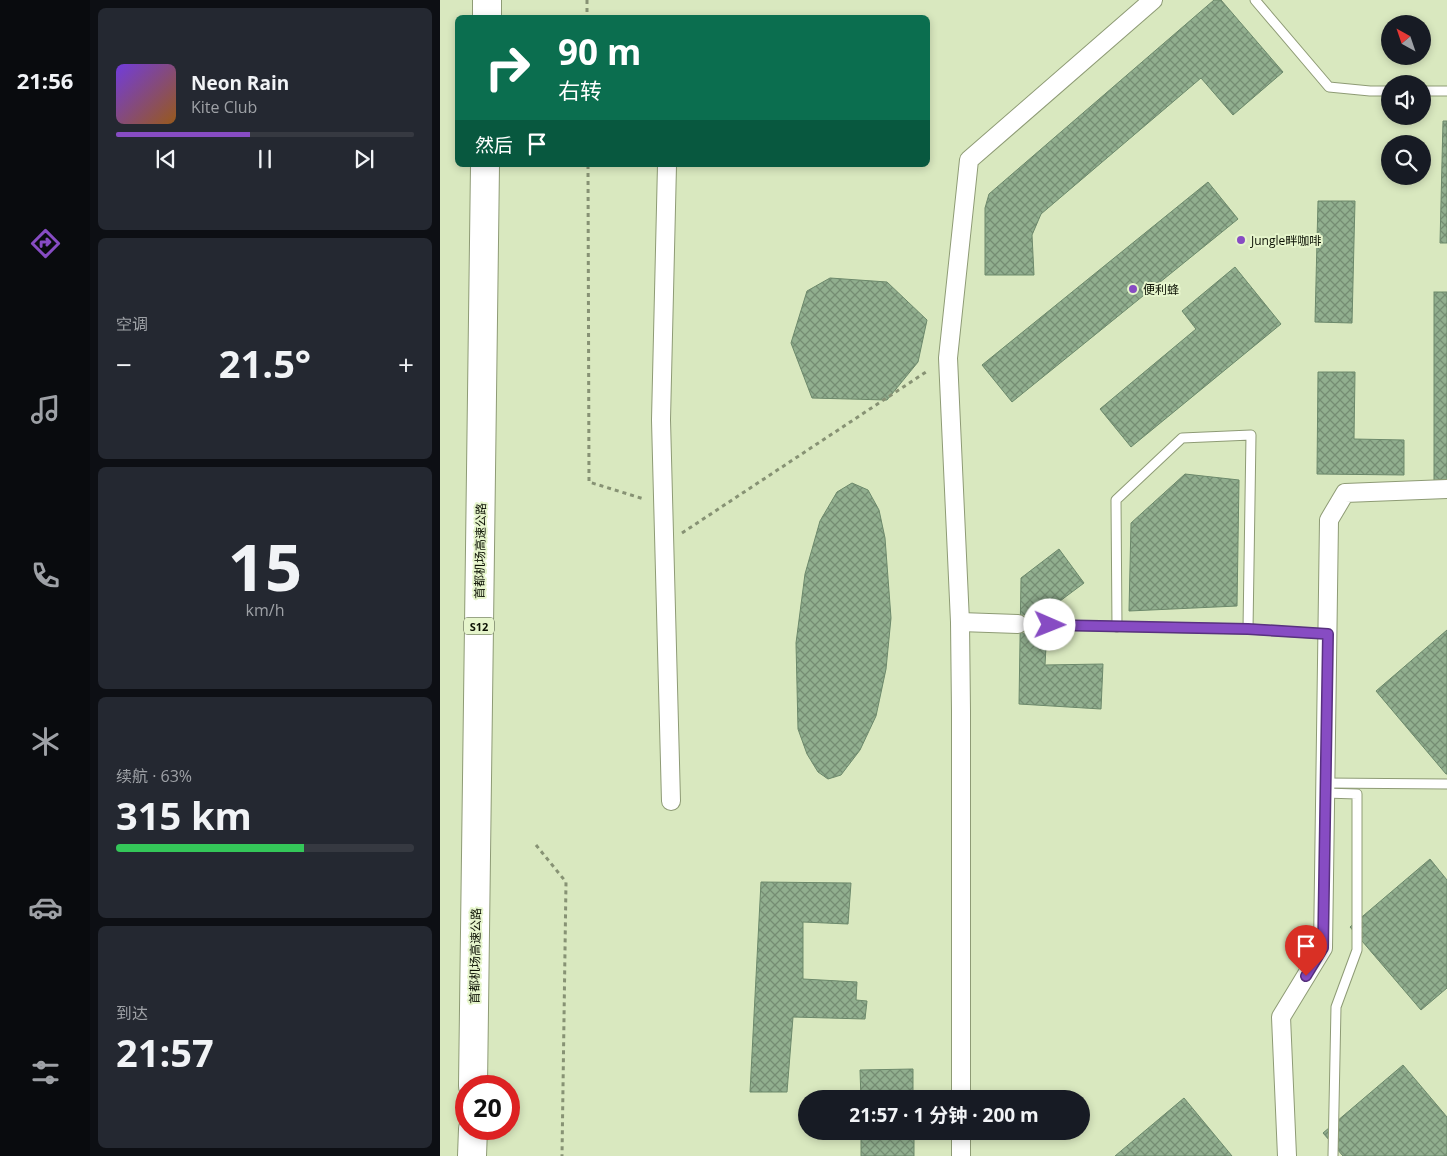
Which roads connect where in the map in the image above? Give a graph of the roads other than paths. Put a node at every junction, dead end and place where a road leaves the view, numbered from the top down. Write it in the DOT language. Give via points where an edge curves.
graph roads {
  1 [pos="487,0"];
  2 [pos="1153,0"];
  3 [pos="1255,0"];
  4 [pos="487,15"];
  5 [pos="1381,91"];
  6 [pos="1431,91"];
  7 [pos="1447,91"];
  8 [pos="485,167"];
  9 [pos="667,167"];
  10 [pos="1447,489"];
  11 [pos="960,622"];
  12 [pos="1018,624"];
  13 [pos="1050,625"];
  14 [pos="1117,627"];
  15 [pos="1248,629"];
  16 [pos="1328,634"];
  17 [pos="1447,784"];
  18 [pos="1326,788"];
  19 [pos="671,801"];
  20 [pos="473,1075"];
  21 [pos="961,1090"];
  22 [pos="473,1140"];
  23 [pos="961,1140"];
  24 [pos="472,1156"];
  25 [pos="961,1156"];
  26 [pos="1287,1156"];
  27 [pos="1333,1156"];
  1 -- 4 [label="highway"];
  2 -- 11 [label="street" via="969,160 948,358"];
  3 -- 5 [label="lane" via="1329,87"];
  6 -- 7 [label="lane"];
  8 -- 20 [label="highway, 首都机场高速公路 / S12"];
  9 -- 19 [label="street" via="662,420"];
  10 -- 16 [label="street" via="1345,493 1329,520"];
  11 -- 12 [label="street"];
  11 -- 21 [label="street"];
  13 -- 14 [label="lane"];
  14 -- 15 [label="lane"];
  14 -- 15 [label="lane" via="1116,500 1182,438 1251,435"];
  15 -- 16 [label="lane"];
  16 -- 18 [label="street"];
  17 -- 18 [label="lane"];
  18 -- 26 [label="street" via="1323,948 1282,1017"];
  18 -- 27 [label="lane" via="1357,794 1357,950 1336,1008"];
  22 -- 24 [label="highway"];
  23 -- 25 [label="street"];
}
